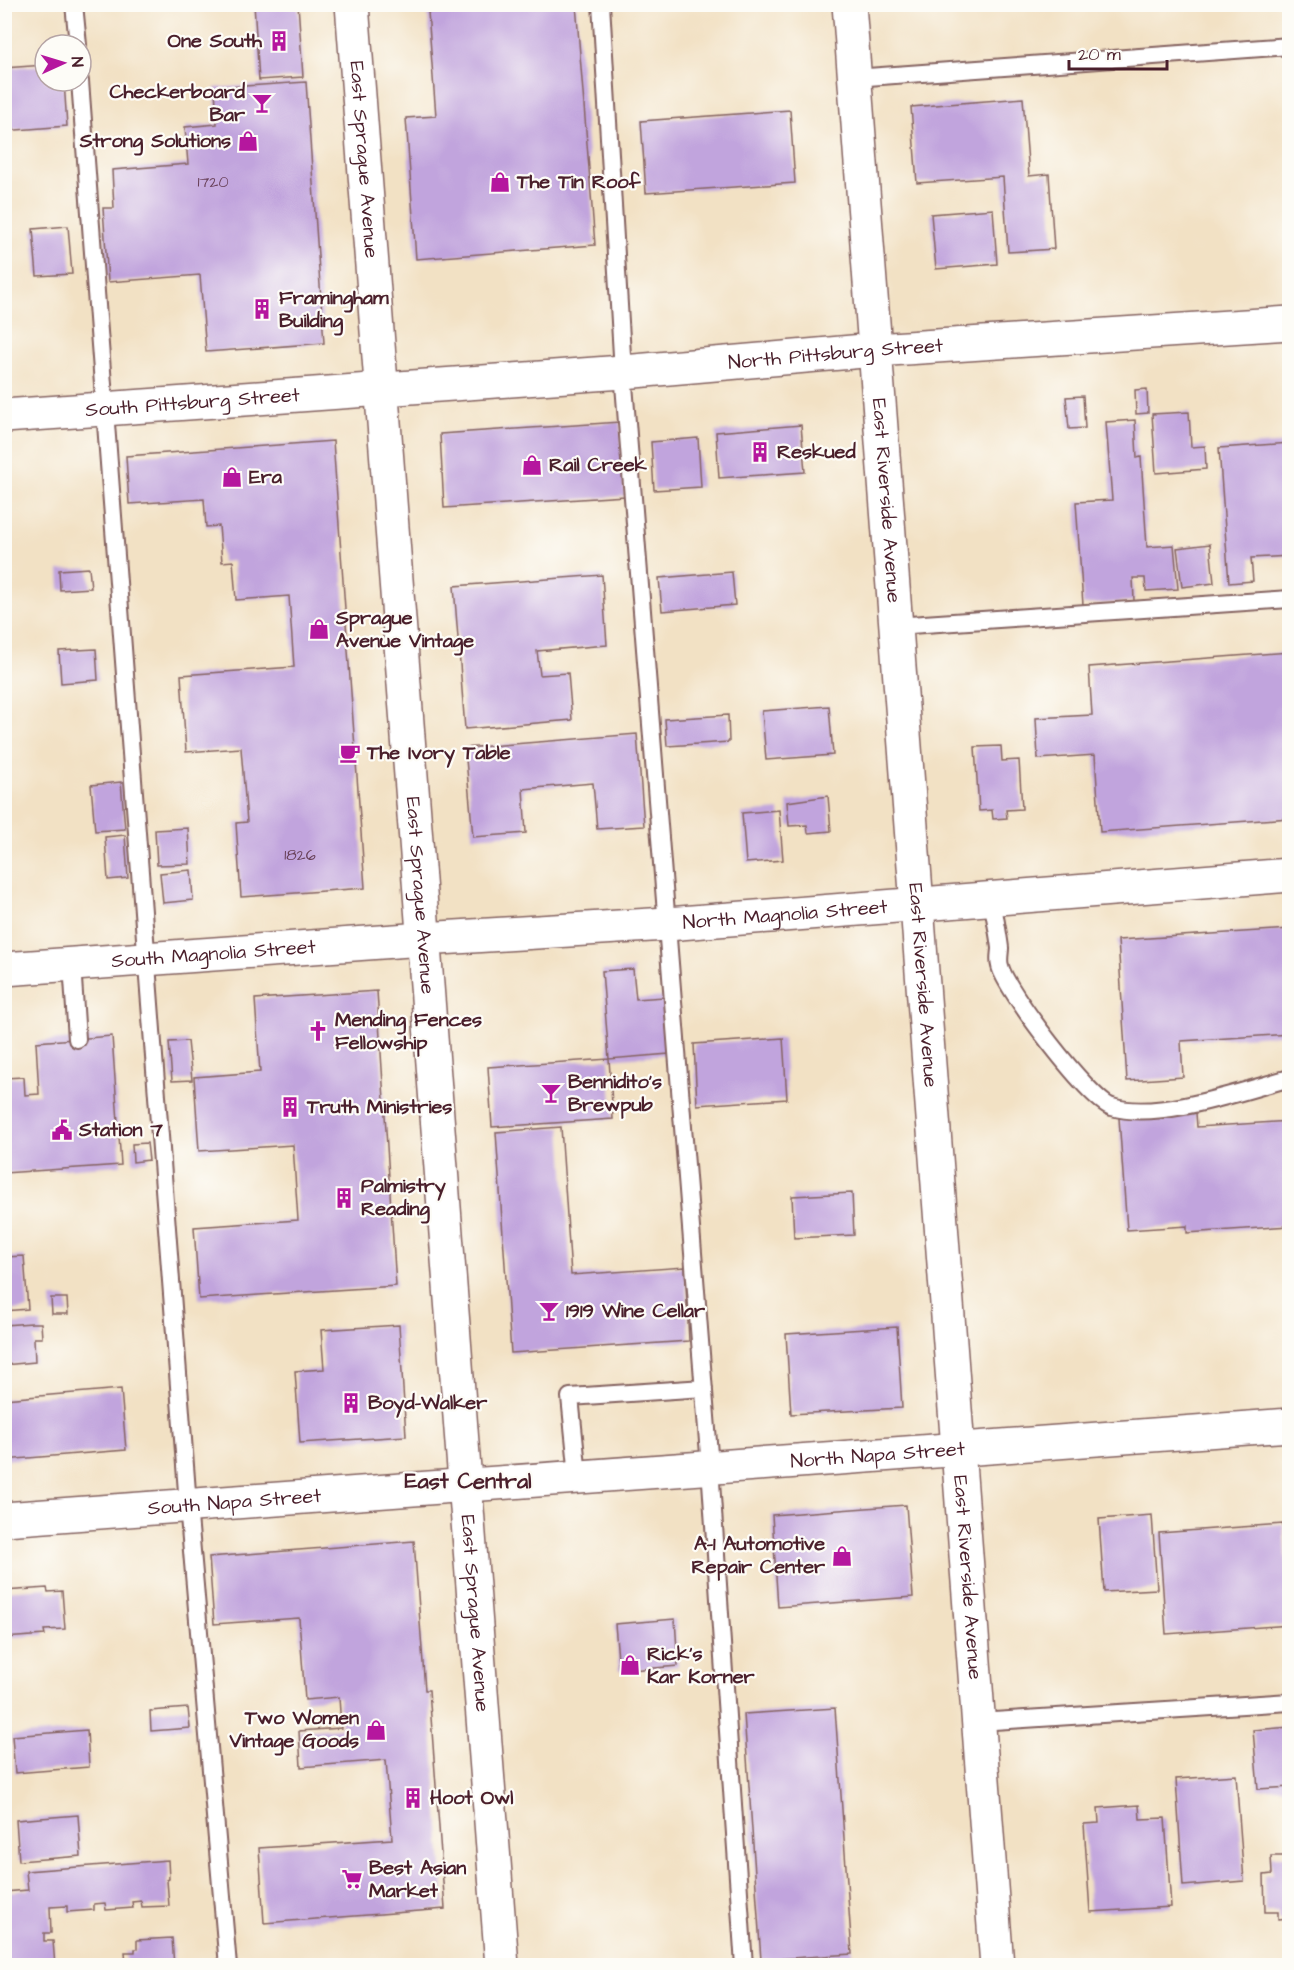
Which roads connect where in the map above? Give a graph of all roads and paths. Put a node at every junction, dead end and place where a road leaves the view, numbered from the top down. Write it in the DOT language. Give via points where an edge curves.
graph roads {
  1 [pos="75,4"];
  2 [pos="352,4"];
  3 [pos="601,4"];
  4 [pos="849,4"];
  5 [pos="77,33"];
  6 [pos="1290,46"];
  7 [pos="854,78"];
  8 [pos="81,93"];
  9 [pos="1290,323"];
  10 [pos="875,350"];
  11 [pos="623,372"];
  12 [pos="382,390"];
  13 [pos="105,409"];
  14 [pos="4,416"];
  15 [pos="1290,599"];
  16 [pos="895,626"];
  17 [pos="1290,875"];
  18 [pos="992,898"];
  19 [pos="917,904"];
  20 [pos="667,924"];
  21 [pos="423,939"];
  22 [pos="147,959"];
  23 [pos="72,964"];
  24 [pos="4,969"];
  25 [pos="77,1039"];
  26 [pos="1290,1078"];
  27 [pos="704,1388"];
  28 [pos="1290,1425"];
  29 [pos="957,1449"];
  30 [pos="710,1467"];
  31 [pos="578,1476"];
  32 [pos="465,1484"];
  33 [pos="188,1505"];
  34 [pos="4,1519"];
  35 [pos="1290,1702"];
  36 [pos="978,1722"];
  37 [pos="228,1965"];
  38 [pos="502,1965"];
  39 [pos="744,1965"];
  40 [pos="997,1965"];
  1 -- 5 [label="lane"];
  2 -- 12 [label="street, East Sprague Avenue"];
  3 -- 11 [label="lane"];
  4 -- 7 [label="street, East Riverside Avenue"];
  6 -- 7 [label="lane"];
  7 -- 10 [label="street, East Riverside Avenue"];
  8 -- 13 [label="lane"];
  9 -- 10 [label="street, North Pittsburg Street"];
  10 -- 11 [label="street, North Pittsburg Street"];
  10 -- 16 [label="street, East Riverside Avenue"];
  11 -- 12 [label="street, North Pittsburg Street"];
  11 -- 20 [label="lane"];
  12 -- 13 [label="street, South Pittsburg Street"];
  12 -- 21 [label="street, East Sprague Avenue"];
  13 -- 14 [label="street, South Pittsburg Street"];
  13 -- 22 [label="lane"];
  15 -- 16 [label="lane"];
  16 -- 19 [label="street, East Riverside Avenue"];
  17 -- 18 [label="street, North Magnolia Street"];
  18 -- 19 [label="street, North Magnolia Street"];
  18 -- 26 [label="lane" via="1000,966 1024,1008 1078,1079 1109,1107 1139,1111 1204,1102"];
  19 -- 20 [label="street, North Magnolia Street"];
  19 -- 29 [label="street, East Riverside Avenue"];
  20 -- 21 [label="street, North Magnolia Street"];
  20 -- 27 [label="lane"];
  21 -- 22 [label="street, South Magnolia Street"];
  21 -- 32 [label="street, East Sprague Avenue"];
  22 -- 23 [label="street, South Magnolia Street"];
  22 -- 33 [label="lane"];
  23 -- 24 [label="street, South Magnolia Street"];
  23 -- 25 [label="lane"];
  27 -- 30 [label="lane"];
  27 -- 31 [label="lane" via="570,1397"];
  28 -- 29 [label="street, North Napa Street"];
  29 -- 30 [label="street, North Napa Street"];
  29 -- 36 [label="street, East Riverside Avenue"];
  30 -- 31 [label="street, North Napa Street"];
  30 -- 39 [label="lane"];
  31 -- 32 [label="street, North Napa Street"];
  32 -- 33 [label="street, South Napa Street"];
  32 -- 38 [label="street, East Sprague Avenue"];
  33 -- 34 [label="street, South Napa Street"];
  33 -- 37 [label="lane"];
  35 -- 36 [label="lane"];
  36 -- 40 [label="street, East Riverside Avenue"];
}
